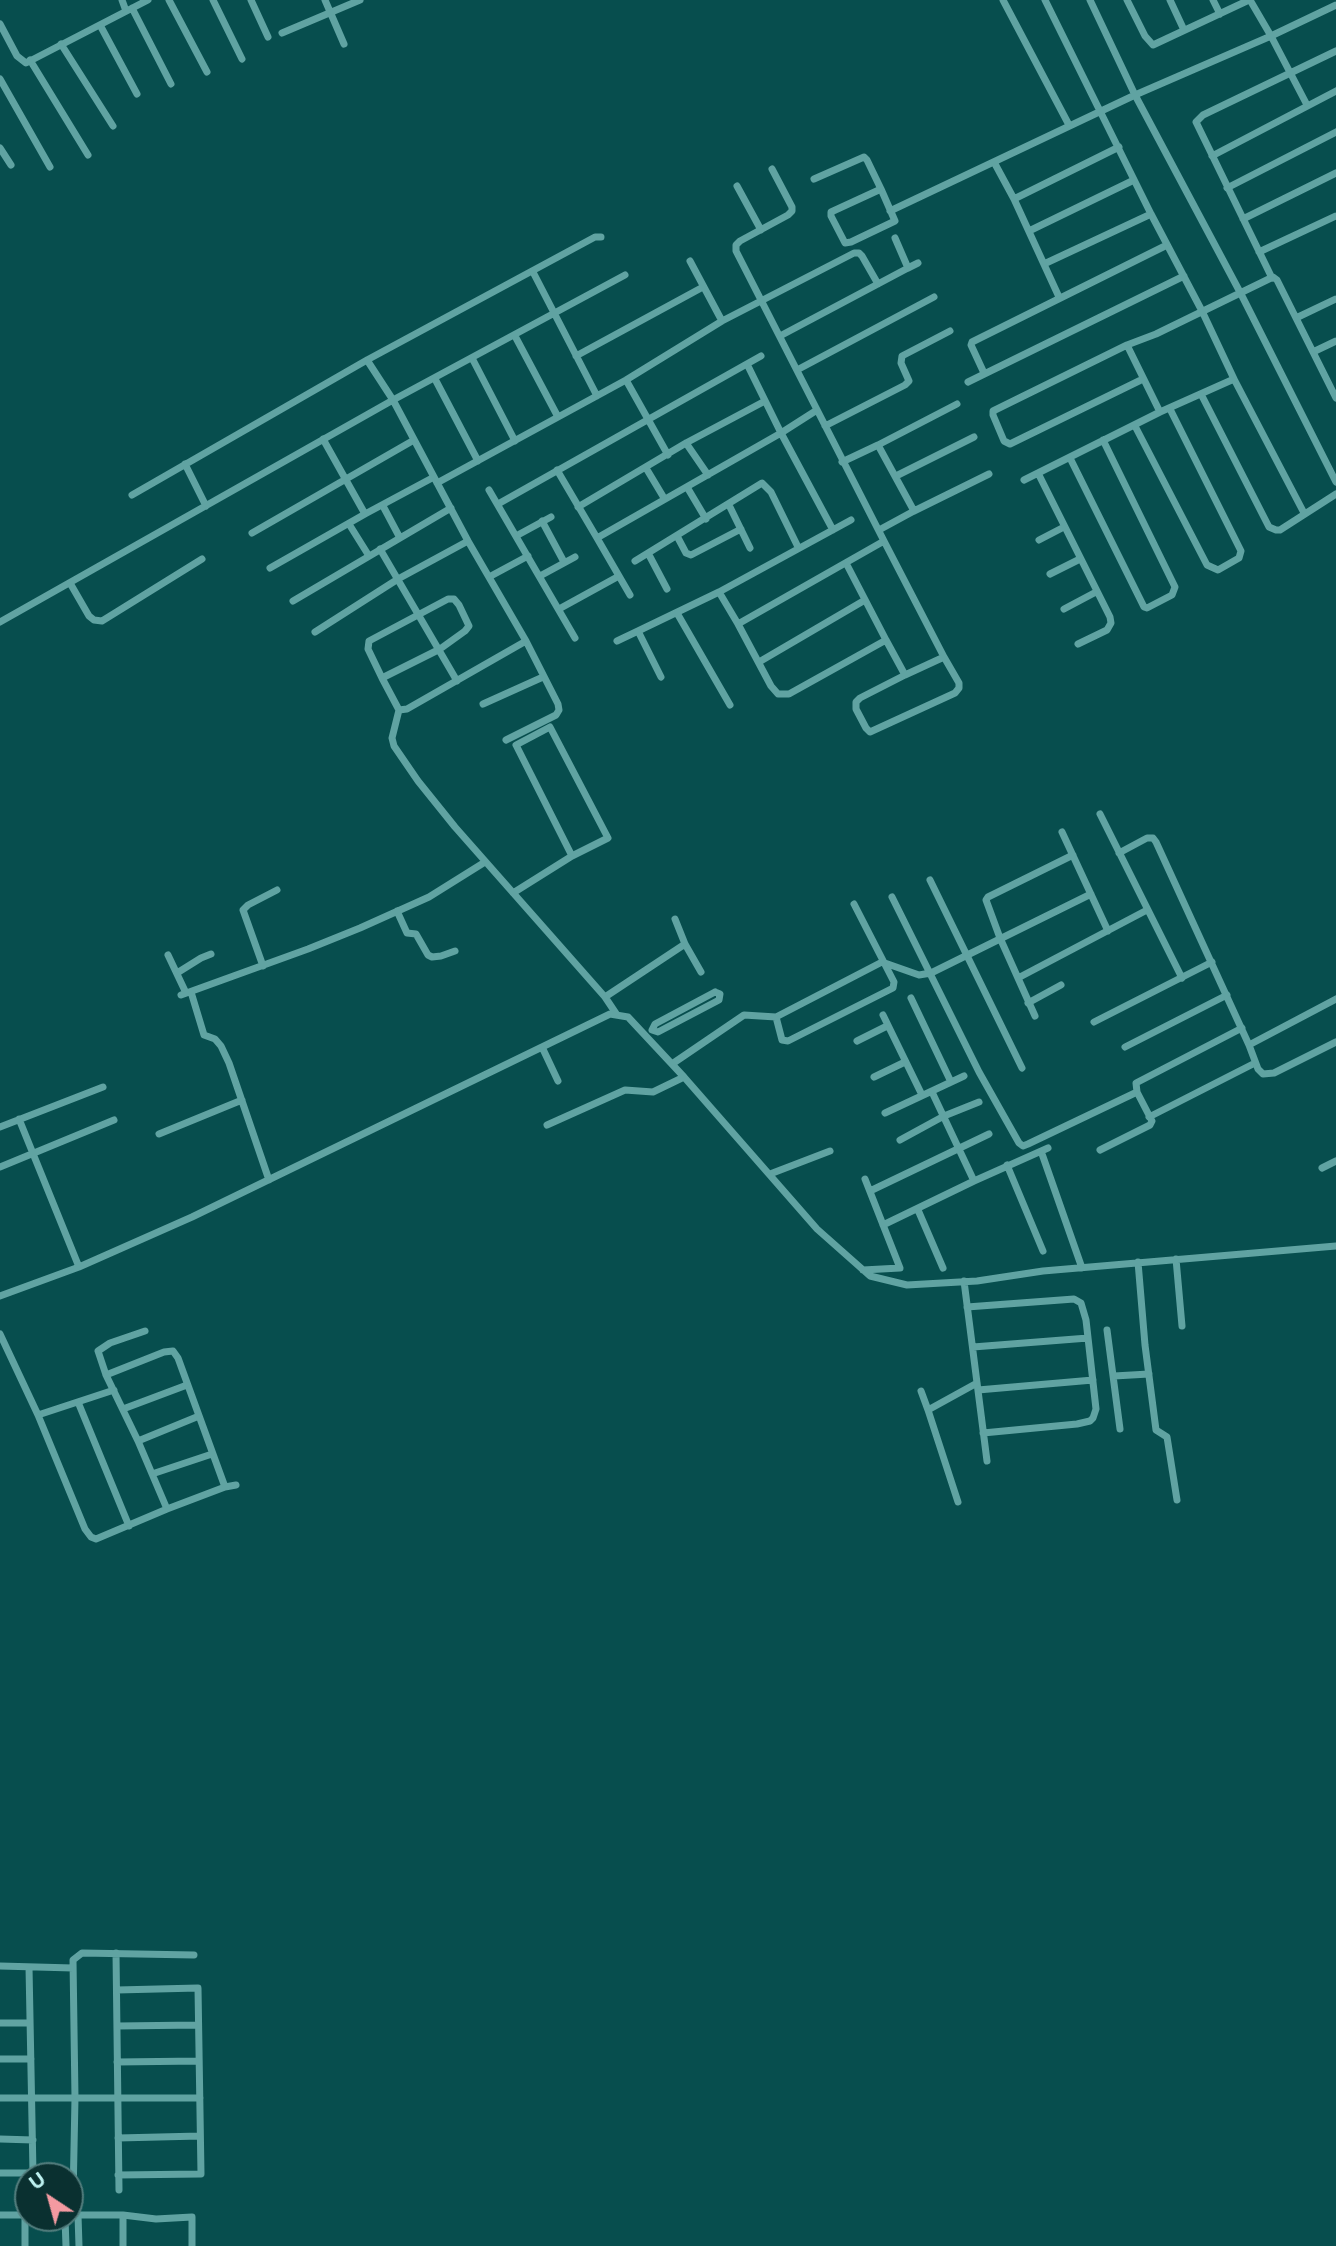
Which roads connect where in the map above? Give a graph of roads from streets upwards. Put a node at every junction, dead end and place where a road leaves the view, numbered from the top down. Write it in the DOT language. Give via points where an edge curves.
graph roads {
  1 [pos="122,0"];
  2 [pos="148,0"];
  3 [pos="169,0"];
  4 [pos="213,0"];
  5 [pos="251,0"];
  6 [pos="325,0"];
  7 [pos="360,0"];
  8 [pos="1003,0"];
  9 [pos="1045,0"];
  10 [pos="1090,0"];
  11 [pos="1127,0"];
  12 [pos="1170,0"];
  13 [pos="1213,0"];
  14 [pos="1250,0"];
  15 [pos="1336,5"];
  16 [pos="129,10"];
  17 [pos="330,12"];
  18 [pos="1220,14"];
  19 [pos="0,24"];
  20 [pos="100,25"];
  21 [pos="1184,30"];
  22 [pos="282,33"];
  23 [pos="1271,36"];
  24 [pos="268,37"];
  25 [pos="8,38"];
  26 [pos="0,44"];
  27 [pos="61,44"];
  28 [pos="344,44"];
  29 [pos="1336,51"];
  30 [pos="30,60"];
  31 [pos="242,60"];
  32 [pos="207,72"];
  33 [pos="1290,72"];
  34 [pos="0,79"];
  35 [pos="171,83"];
  36 [pos="1336,92"];
  37 [pos="137,94"];
  38 [pos="1135,95"];
  39 [pos="1307,105"];
  40 [pos="1101,111"];
  41 [pos="1069,125"];
  42 [pos="113,126"];
  43 [pos="1336,132"];
  44 [pos="1119,147"];
  45 [pos="0,148"];
  46 [pos="88,155"];
  47 [pos="1212,156"];
  48 [pos="994,162"];
  49 [pos="11,165"];
  50 [pos="50,167"];
  51 [pos="772,169"];
  52 [pos="1336,173"];
  53 [pos="814,179"];
  54 [pos="1134,180"];
  55 [pos="737,186"];
  56 [pos="881,188"];
  57 [pos="1227,188"];
  58 [pos="1014,199"];
  59 [pos="890,211"];
  60 [pos="1151,214"];
  61 [pos="1243,219"];
  62 [pos="1335,219"];
  63 [pos="761,230"];
  64 [pos="1029,231"];
  65 [pos="601,237"];
  66 [pos="895,238"];
  67 [pos="1167,245"];
  68 [pos="1259,252"];
  69 [pos="690,261"];
  70 [pos="918,263"];
  71 [pos="1044,264"];
  72 [pos="908,268"];
  73 [pos="533,272"];
  74 [pos="625,275"];
  75 [pos="1184,276"];
  76 [pos="1272,278"];
  77 [pos="878,284"];
  78 [pos="703,287"];
  79 [pos="1241,294"];
  80 [pos="934,297"];
  81 [pos="1059,297"];
  82 [pos="1336,299"];
  83 [pos="761,301"];
  84 [pos="1202,311"];
  85 [pos="555,314"];
  86 [pos="1296,318"];
  87 [pos="722,321"];
  88 [pos="950,331"];
  89 [pos="515,336"];
  90 [pos="780,336"];
  91 [pos="1336,341"];
  92 [pos="1127,345"];
  93 [pos="1313,352"];
  94 [pos="576,356"];
  95 [pos="761,356"];
  96 [pos="472,358"];
  97 [pos="367,360"];
  98 [pos="747,364"];
  99 [pos="797,370"];
  100 [pos="984,373"];
  101 [pos="435,379"];
  102 [pos="1143,379"];
  103 [pos="1234,379"];
  104 [pos="626,380"];
  105 [pos="968,382"];
  106 [pos="1333,384"];
  107 [pos="1201,394"];
  108 [pos="597,396"];
  109 [pos="1336,398"];
  110 [pos="393,400"];
  111 [pos="765,401"];
  112 [pos="957,404"];
  113 [pos="1170,409"];
  114 [pos="817,410"];
  115 [pos="1160,412"];
  116 [pos="558,417"];
  117 [pos="648,419"];
  118 [pos="825,426"];
  119 [pos="1135,426"];
  120 [pos="781,433"];
  121 [pos="974,437"];
  122 [pos="323,439"];
  123 [pos="414,440"];
  124 [pos="1103,440"];
  125 [pos="515,441"];
  126 [pos="687,443"];
  127 [pos="878,445"];
  128 [pos="668,455"];
  129 [pos="1070,458"];
  130 [pos="478,461"];
  131 [pos="842,462"];
  132 [pos="185,464"];
  133 [pos="646,468"];
  134 [pos="557,470"];
  135 [pos="1038,473"];
  136 [pos="989,474"];
  137 [pos="708,475"];
  138 [pos="896,476"];
  139 [pos="346,480"];
  140 [pos="436,480"];
  141 [pos="1024,480"];
  142 [pos="1336,482"];
  143 [pos="687,487"];
  144 [pos="489,490"];
  145 [pos="1336,494"];
  146 [pos="132,495"];
  147 [pos="664,498"];
  148 [pos="498,504"];
  149 [pos="729,505"];
  150 [pos="206,506"];
  151 [pos="383,506"];
  152 [pos="578,507"];
  153 [pos="451,508"];
  154 [pos="914,511"];
  155 [pos="1304,513"];
  156 [pos="365,514"];
  157 [pos="551,517"];
  158 [pos="706,519"];
  159 [pos="851,520"];
  160 [pos="542,522"];
  161 [pos="349,524"];
  162 [pos="1063,527"];
  163 [pos="741,529"];
  164 [pos="833,530"];
  165 [pos="880,530"];
  166 [pos="252,533"];
  167 [pos="516,536"];
  168 [pos="677,536"];
  169 [pos="400,538"];
  170 [pos="597,538"];
  171 [pos="1039,540"];
  172 [pos="468,541"];
  173 [pos="884,541"];
  174 [pos="798,547"];
  175 [pos="750,548"];
  176 [pos="380,550"];
  177 [pos="648,553"];
  178 [pos="369,556"];
  179 [pos="528,556"];
  180 [pos="575,557"];
  181 [pos="202,559"];
  182 [pos="1080,559"];
  183 [pos="635,561"];
  184 [pos="564,562"];
  185 [pos="846,564"];
  186 [pos="270,568"];
  187 [pos="1050,574"];
  188 [pos="540,576"];
  189 [pos="618,576"];
  190 [pos="489,577"];
  191 [pos="398,579"];
  192 [pos="70,583"];
  193 [pos="667,589"];
  194 [pos="719,592"];
  195 [pos="1096,592"];
  196 [pos="630,595"];
  197 [pos="865,600"];
  198 [pos="293,601"];
  199 [pos="559,609"];
  200 [pos="1065,609"];
  201 [pos="677,613"];
  202 [pos="419,614"];
  203 [pos="0,622"];
  204 [pos="738,624"];
  205 [pos="638,631"];
  206 [pos="315,632"];
  207 [pos="575,638"];
  208 [pos="526,640"];
  209 [pos="886,640"];
  210 [pos="617,641"];
  211 [pos="1078,644"];
  212 [pos="440,649"];
  213 [pos="944,657"];
  214 [pos="759,662"];
  215 [pos="905,675"];
  216 [pos="543,677"];
  217 [pos="661,677"];
  218 [pos="382,678"];
  219 [pos="457,681"];
  220 [pos="483,704"];
  221 [pos="730,705"];
  222 [pos="399,710"];
  223 [pos="506,740"];
  224 [pos="1100,814"];
  225 [pos="1062,832"];
  226 [pos="1119,853"];
  227 [pos="1073,855"];
  228 [pos="572,856"];
  229 [pos="485,862"];
  230 [pos="930,880"];
  231 [pos="277,890"];
  232 [pos="513,893"];
  233 [pos="1091,894"];
  234 [pos="892,897"];
  235 [pos="854,904"];
  236 [pos="1147,910"];
  237 [pos="397,911"];
  238 [pos="675,919"];
  239 [pos="1108,931"];
  240 [pos="1000,939"];
  241 [pos="685,944"];
  242 [pos="455,951"];
  243 [pos="211,954"];
  244 [pos="168,955"];
  245 [pos="968,955"];
  246 [pos="882,962"];
  247 [pos="1212,962"];
  248 [pos="263,965"];
  249 [pos="701,972"];
  250 [pos="177,973"];
  251 [pos="931,973"];
  252 [pos="1018,978"];
  253 [pos="1182,978"];
  254 [pos="1062,985"];
  255 [pos="186,993"];
  256 [pos="1227,995"];
  257 [pos="605,998"];
  258 [pos="911,998"];
  259 [pos="1336,999"];
  260 [pos="1028,1003"];
  261 [pos="617,1015"];
  262 [pos="883,1015"];
  263 [pos="1035,1016"];
  264 [pos="776,1017"];
  265 [pos="1094,1022"];
  266 [pos="887,1026"];
  267 [pos="1242,1028"];
  268 [pos="648,1032"];
  269 [pos="857,1041"];
  270 [pos="1336,1042"];
  271 [pos="1250,1045"];
  272 [pos="542,1047"];
  273 [pos="1125,1047"];
  274 [pos="905,1062"];
  275 [pos="1255,1063"];
  276 [pos="672,1064"];
  277 [pos="1022,1068"];
  278 [pos="964,1076"];
  279 [pos="684,1077"];
  280 [pos="874,1077"];
  281 [pos="558,1081"];
  282 [pos="951,1082"];
  283 [pos="103,1087"];
  284 [pos="932,1092"];
  285 [pos="1137,1092"];
  286 [pos="922,1095"];
  287 [pos="242,1100"];
  288 [pos="979,1102"];
  289 [pos="885,1112"];
  290 [pos="944,1116"];
  291 [pos="1149,1117"];
  292 [pos="19,1119"];
  293 [pos="114,1120"];
  294 [pos="547,1125"];
  295 [pos="0,1127"];
  296 [pos="159,1134"];
  297 [pos="989,1134"];
  298 [pos="900,1140"];
  299 [pos="959,1147"];
  300 [pos="1100,1150"];
  301 [pos="830,1151"];
  302 [pos="32,1154"];
  303 [pos="1336,1161"];
  304 [pos="1007,1165"];
  305 [pos="0,1167"];
  306 [pos="1322,1168"];
  307 [pos="770,1174"];
  308 [pos="865,1179"];
  309 [pos="269,1180"];
  310 [pos="974,1181"];
  311 [pos="870,1191"];
  312 [pos="918,1210"];
  313 [pos="883,1225"];
  314 [pos="1336,1246"];
  315 [pos="1043,1251"];
  316 [pos="1176,1259"];
  317 [pos="1138,1262"];
  318 [pos="79,1267"];
  319 [pos="943,1268"];
  320 [pos="1082,1268"];
  321 [pos="863,1270"];
  322 [pos="964,1281"];
  323 [pos="0,1296"];
  324 [pos="967,1307"];
  325 [pos="1182,1326"];
  326 [pos="1107,1330"];
  327 [pos="145,1331"];
  328 [pos="0,1334"];
  329 [pos="1088,1338"];
  330 [pos="972,1347"];
  331 [pos="1149,1374"];
  332 [pos="106,1375"];
  333 [pos="1114,1376"];
  334 [pos="1093,1380"];
  335 [pos="187,1385"];
  336 [pos="977,1386"];
  337 [pos="114,1390"];
  338 [pos="921,1391"];
  339 [pos="78,1402"];
  340 [pos="123,1409"];
  341 [pos="928,1410"];
  342 [pos="38,1415"];
  343 [pos="199,1416"];
  344 [pos="1120,1429"];
  345 [pos="983,1433"];
  346 [pos="138,1441"];
  347 [pos="212,1454"];
  348 [pos="987,1461"];
  349 [pos="152,1474"];
  350 [pos="236,1485"];
  351 [pos="225,1487"];
  352 [pos="1177,1500"];
  353 [pos="958,1502"];
  354 [pos="166,1509"];
  355 [pos="129,1526"];
  356 [pos="116,1953"];
  357 [pos="194,1955"];
  358 [pos="0,1966"];
  359 [pos="29,1967"];
  360 [pos="73,1968"];
  361 [pos="117,1990"];
  362 [pos="30,2023"];
  363 [pos="0,2024"];
  364 [pos="198,2025"];
  365 [pos="117,2026"];
  366 [pos="0,2059"];
  367 [pos="31,2059"];
  368 [pos="199,2061"];
  369 [pos="117,2062"];
  370 [pos="0,2098"];
  371 [pos="32,2098"];
  372 [pos="75,2098"];
  373 [pos="118,2098"];
  374 [pos="200,2098"];
  375 [pos="200,2136"];
  376 [pos="118,2138"];
  377 [pos="0,2139"];
  378 [pos="33,2140"];
  379 [pos="33,2162"];
  380 [pos="73,2162"];
  381 [pos="118,2175"];
  382 [pos="118,2190"];
  383 [pos="84,2215"];
  384 [pos="123,2215"];
  385 [pos="123,2246"];
  386 [pos="192,2246"];
  1 -- 16 [label="street"];
  2 -- 16 [label="street"];
  3 -- 32 [label="street"];
  4 -- 31 [label="street"];
  5 -- 24 [label="street"];
  6 -- 17 [label="street"];
  7 -- 17 [label="street"];
  8 -- 41 [label="street"];
  9 -- 40 [label="street"];
  10 -- 38 [label="street"];
  11 -- 21 [label="street" via="1153,45"];
  12 -- 21 [label="street"];
  13 -- 18 [label="street"];
  14 -- 18 [label="street"];
  14 -- 23 [label="street"];
  15 -- 23 [label="street"];
  16 -- 20 [label="street"];
  16 -- 35 [label="street"];
  17 -- 22 [label="street"];
  17 -- 28 [label="street"];
  18 -- 21 [label="street"];
  19 -- 25 [label="street"];
  20 -- 27 [label="street"];
  20 -- 37 [label="street"];
  23 -- 33 [label="street"];
  23 -- 38 [label="street"];
  25 -- 26 [label="street"];
  25 -- 30 [label="street" via="20,60"];
  27 -- 30 [label="street"];
  27 -- 42 [label="street"];
  29 -- 33 [label="street"];
  30 -- 46 [label="street"];
  33 -- 39 [label="street"];
  33 -- 47 [label="street" via="1198,119 1196,125"];
  34 -- 50 [label="street"];
  36 -- 39 [label="street"];
  38 -- 40 [label="street"];
  38 -- 79 [label="street"];
  39 -- 47 [label="street"];
  40 -- 41 [label="street"];
  40 -- 44 [label="street"];
  41 -- 48 [label="street"];
  43 -- 57 [label="street"];
  44 -- 54 [label="street"];
  44 -- 58 [label="street"];
  45 -- 49 [label="street"];
  47 -- 57 [label="street"];
  48 -- 58 [label="street"];
  48 -- 59 [label="street"];
  51 -- 63 [label="street" via="792,211"];
  52 -- 61 [label="street"];
  53 -- 56 [label="street" via="864,157"];
  54 -- 60 [label="street"];
  54 -- 64 [label="street"];
  55 -- 63 [label="street"];
  56 -- 59 [label="street"];
  56 -- 59 [label="street" via="835,209 831,216 845,243 895,220"];
  57 -- 61 [label="street"];
  58 -- 64 [label="street"];
  60 -- 67 [label="street"];
  60 -- 71 [label="street"];
  61 -- 68 [label="street"];
  62 -- 68 [label="street"];
  63 -- 83 [label="street" via="740,241 736,251"];
  64 -- 71 [label="street"];
  65 -- 73 [label="street"];
  66 -- 72 [label="street"];
  67 -- 75 [label="street"];
  67 -- 81 [label="street"];
  68 -- 76 [label="street"];
  69 -- 78 [label="street"];
  70 -- 72 [label="street"];
  71 -- 81 [label="street"];
  72 -- 77 [label="street"];
  73 -- 85 [label="street"];
  73 -- 97 [label="street"];
  74 -- 85 [label="street"];
  75 -- 84 [label="street"];
  75 -- 100 [label="street"];
  76 -- 79 [label="street"];
  76 -- 86 [label="street"];
  77 -- 83 [label="street" via="859,253 854,253"];
  77 -- 90 [label="street"];
  78 -- 87 [label="street"];
  78 -- 94 [label="street"];
  79 -- 84 [label="street"];
  79 -- 142 [label="street"];
  80 -- 99 [label="street"];
  81 -- 100 [label="street" via="972,342"];
  82 -- 86 [label="street"];
  83 -- 87 [label="street"];
  83 -- 90 [label="street"];
  84 -- 92 [label="street"];
  84 -- 103 [label="street"];
  85 -- 89 [label="street"];
  85 -- 94 [label="street"];
  86 -- 93 [label="street"];
  87 -- 104 [label="street"];
  88 -- 118 [label="street" via="902,356 909,381 905,385"];
  89 -- 96 [label="street"];
  89 -- 116 [label="street"];
  90 -- 99 [label="street"];
  91 -- 93 [label="street"];
  92 -- 102 [label="street"];
  92 -- 102 [label="street" via="993,411 1004,440 1010,444"];
  93 -- 106 [label="street"];
  94 -- 108 [label="street"];
  95 -- 98 [label="street"];
  96 -- 101 [label="street"];
  96 -- 125 [label="street"];
  97 -- 110 [label="street"];
  97 -- 132 [label="street"];
  98 -- 111 [label="street"];
  98 -- 117 [label="street"];
  99 -- 114 [label="street"];
  100 -- 105 [label="street"];
  101 -- 110 [label="street"];
  101 -- 130 [label="street"];
  102 -- 115 [label="street"];
  103 -- 107 [label="street"];
  103 -- 155 [label="street"];
  104 -- 108 [label="street"];
  104 -- 117 [label="street"];
  106 -- 109 [label="street"];
  107 -- 113 [label="street"];
  107 -- 155 [label="street" via="1266,523 1280,530"];
  108 -- 116 [label="street"];
  110 -- 122 [label="street"];
  110 -- 123 [label="street"];
  111 -- 120 [label="street"];
  111 -- 126 [label="street"];
  112 -- 127 [label="street"];
  113 -- 115 [label="street"];
  113 -- 119 [label="street" via="1241,551 1239,558 1218,570 1207,565"];
  114 -- 118 [label="street"];
  114 -- 120 [label="street"];
  115 -- 119 [label="street"];
  116 -- 125 [label="street"];
  117 -- 128 [label="street"];
  117 -- 134 [label="street"];
  118 -- 131 [label="street"];
  119 -- 124 [label="street"];
  120 -- 137 [label="street"];
  120 -- 164 [label="street"];
  121 -- 138 [label="street"];
  122 -- 139 [label="street"];
  122 -- 150 [label="street"];
  123 -- 139 [label="street"];
  123 -- 140 [label="street"];
  124 -- 129 [label="street"];
  124 -- 129 [label="street" via="1175,587 1172,595 1144,607"];
  125 -- 130 [label="street"];
  126 -- 128 [label="street"];
  126 -- 137 [label="street"];
  127 -- 131 [label="street"];
  127 -- 138 [label="street"];
  128 -- 133 [label="street"];
  129 -- 135 [label="street"];
  130 -- 140 [label="street"];
  131 -- 165 [label="street"];
  132 -- 146 [label="street"];
  132 -- 150 [label="street"];
  133 -- 147 [label="street"];
  133 -- 152 [label="street"];
  134 -- 148 [label="street"];
  134 -- 152 [label="street"];
  135 -- 141 [label="street"];
  135 -- 162 [label="street"];
  136 -- 154 [label="street"];
  137 -- 143 [label="street"];
  138 -- 154 [label="street"];
  139 -- 156 [label="street"];
  139 -- 166 [label="street"];
  140 -- 151 [label="street"];
  140 -- 153 [label="street"];
  143 -- 147 [label="street"];
  143 -- 158 [label="street"];
  144 -- 148 [label="street"];
  145 -- 155 [label="street"];
  147 -- 170 [label="street"];
  148 -- 167 [label="street"];
  149 -- 158 [label="street"];
  149 -- 163 [label="street"];
  149 -- 174 [label="street" via="758,485 766,485"];
  150 -- 192 [label="street"];
  151 -- 156 [label="street"];
  151 -- 169 [label="street"];
  152 -- 170 [label="street"];
  153 -- 169 [label="street"];
  153 -- 172 [label="street"];
  154 -- 165 [label="street"];
  156 -- 161 [label="street"];
  157 -- 160 [label="street"];
  158 -- 168 [label="street"];
  159 -- 164 [label="street"];
  160 -- 167 [label="street"];
  160 -- 184 [label="street"];
  161 -- 178 [label="street"];
  161 -- 186 [label="street"];
  162 -- 171 [label="street"];
  162 -- 182 [label="street"];
  163 -- 168 [label="street" via="691,555"];
  163 -- 175 [label="street"];
  164 -- 174 [label="street"];
  165 -- 173 [label="street"];
  167 -- 179 [label="street"];
  168 -- 177 [label="street"];
  169 -- 176 [label="street"];
  170 -- 189 [label="street"];
  172 -- 190 [label="street"];
  172 -- 191 [label="street"];
  173 -- 185 [label="street"];
  173 -- 213 [label="street"];
  174 -- 194 [label="street"];
  176 -- 178 [label="street"];
  176 -- 191 [label="street"];
  177 -- 183 [label="street"];
  177 -- 193 [label="street"];
  178 -- 198 [label="street"];
  179 -- 188 [label="street"];
  179 -- 190 [label="street"];
  180 -- 184 [label="street"];
  181 -- 192 [label="street" via="102,621 89,616"];
  182 -- 187 [label="street"];
  182 -- 195 [label="street"];
  184 -- 188 [label="street"];
  185 -- 197 [label="street"];
  185 -- 204 [label="street"];
  188 -- 199 [label="street"];
  189 -- 196 [label="street"];
  189 -- 199 [label="street"];
  190 -- 208 [label="street"];
  191 -- 202 [label="street"];
  191 -- 206 [label="street"];
  192 -- 203 [label="street"];
  194 -- 201 [label="street"];
  194 -- 204 [label="street"];
  195 -- 200 [label="street"];
  195 -- 211 [label="street" via="1111,624"];
  197 -- 209 [label="street"];
  197 -- 214 [label="street"];
  199 -- 207 [label="street"];
  201 -- 205 [label="street"];
  201 -- 221 [label="street"];
  202 -- 212 [label="street"];
  202 -- 212 [label="street" via="448,599 459,605 469,626"];
  202 -- 218 [label="street" via="369,641 368,649"];
  204 -- 214 [label="street"];
  205 -- 210 [label="street"];
  205 -- 217 [label="street"];
  208 -- 216 [label="street"];
  208 -- 219 [label="street"];
  209 -- 214 [label="street" via="789,694 778,694"];
  209 -- 215 [label="street"];
  212 -- 218 [label="street"];
  212 -- 219 [label="street"];
  213 -- 215 [label="street"];
  213 -- 215 [label="street" via="959,683 955,693 870,732 856,702"];
  216 -- 220 [label="street"];
  216 -- 223 [label="street" via="559,710"];
  218 -- 222 [label="street"];
  219 -- 222 [label="street"];
  222 -- 229 [label="street" via="394,746"];
  224 -- 226 [label="street"];
  225 -- 227 [label="street"];
  226 -- 236 [label="street"];
  226 -- 247 [label="street" via="1153,838"];
  227 -- 233 [label="street"];
  227 -- 240 [label="street" via="988,897 986,905"];
  228 -- 228 [label="street" via="516,745 550,727 608,838"];
  228 -- 232 [label="street"];
  229 -- 232 [label="street"];
  229 -- 237 [label="street" via="429,898"];
  230 -- 245 [label="street"];
  231 -- 248 [label="street" via="243,911"];
  232 -- 257 [label="street"];
  233 -- 239 [label="street"];
  233 -- 240 [label="street"];
  234 -- 251 [label="street"];
  235 -- 246 [label="street"];
  236 -- 239 [label="street"];
  236 -- 253 [label="street"];
  237 -- 242 [label="street" via="407,933 416,934 428,955"];
  237 -- 248 [label="street"];
  238 -- 241 [label="street"];
  239 -- 252 [label="street"];
  240 -- 245 [label="street"];
  240 -- 252 [label="street"];
  241 -- 249 [label="street"];
  241 -- 257 [label="street"];
  243 -- 250 [label="street"];
  244 -- 250 [label="street"];
  245 -- 251 [label="street"];
  245 -- 277 [label="street"];
  246 -- 251 [label="street" via="919,975"];
  246 -- 264 [label="street"];
  246 -- 264 [label="street" via="894,982 887,993 788,1041 780,1036"];
  247 -- 253 [label="street"];
  247 -- 256 [label="street"];
  248 -- 255 [label="street"];
  250 -- 255 [label="street"];
  251 -- 285 [label="street" via="979,1072 1023,1146"];
  252 -- 260 [label="street"];
  253 -- 265 [label="street"];
  254 -- 260 [label="street"];
  255 -- 287 [label="street" via="204,1035 221,1046"];
  256 -- 267 [label="street"];
  256 -- 273 [label="street"];
  257 -- 261 [label="street"];
  258 -- 282 [label="street"];
  259 -- 271 [label="street"];
  260 -- 263 [label="street"];
  261 -- 268 [label="street" via="628,1017"];
  261 -- 272 [label="street" via="595,1020"];
  262 -- 266 [label="street"];
  264 -- 276 [label="street" via="744,1015"];
  266 -- 269 [label="street"];
  266 -- 274 [label="street"];
  267 -- 271 [label="street"];
  267 -- 285 [label="street" via="1136,1083"];
  268 -- 268 [label="street" via="691,1004 715,992 720,994 719,1000 658,1032"];
  268 -- 276 [label="street"];
  270 -- 275 [label="street" via="1267,1075"];
  271 -- 275 [label="street"];
  272 -- 281 [label="street"];
  272 -- 309 [label="street"];
  274 -- 280 [label="street"];
  274 -- 286 [label="street"];
  275 -- 291 [label="street"];
  276 -- 279 [label="street"];
  278 -- 282 [label="street"];
  279 -- 294 [label="street" via="653,1092 625,1090"];
  279 -- 307 [label="street"];
  282 -- 284 [label="street"];
  283 -- 292 [label="street"];
  284 -- 286 [label="street"];
  284 -- 290 [label="street"];
  285 -- 291 [label="street"];
  286 -- 289 [label="street"];
  287 -- 296 [label="street"];
  287 -- 309 [label="street"];
  288 -- 290 [label="street"];
  290 -- 298 [label="street"];
  290 -- 299 [label="street"];
  291 -- 300 [label="street" via="1150,1125"];
  292 -- 295 [label="street"];
  292 -- 302 [label="street"];
  293 -- 302 [label="street"];
  297 -- 299 [label="street"];
  299 -- 310 [label="street"];
  299 -- 311 [label="street"];
  301 -- 307 [label="street"];
  302 -- 305 [label="street"];
  302 -- 318 [label="street"];
  303 -- 306 [label="street"];
  304 -- 310 [label="street"];
  304 -- 315 [label="street"];
  304 -- 320 [label="street" via="1045,1150"];
  307 -- 321 [label="street" via="817,1229"];
  308 -- 311 [label="street"];
  309 -- 318 [label="street"];
  310 -- 312 [label="street"];
  311 -- 313 [label="street"];
  312 -- 313 [label="street"];
  312 -- 319 [label="street"];
  313 -- 321 [label="street" via="900,1268"];
  314 -- 316 [label="street"];
  316 -- 317 [label="street"];
  316 -- 325 [label="street"];
  317 -- 320 [label="street"];
  317 -- 331 [label="street"];
  318 -- 323 [label="street"];
  320 -- 322 [label="street"];
  321 -- 322 [label="street" via="907,1285"];
  322 -- 324 [label="street"];
  324 -- 329 [label="street" via="1074,1299 1082,1303"];
  324 -- 330 [label="street"];
  326 -- 333 [label="street"];
  327 -- 332 [label="street" via="98,1351"];
  328 -- 342 [label="street"];
  329 -- 330 [label="street"];
  329 -- 334 [label="street"];
  330 -- 336 [label="street"];
  331 -- 333 [label="street"];
  331 -- 352 [label="street" via="1156,1430 1167,1437"];
  332 -- 335 [label="street" via="173,1351"];
  332 -- 337 [label="street"];
  333 -- 344 [label="street"];
  334 -- 336 [label="street"];
  334 -- 345 [label="street" via="1096,1409 1090,1422"];
  335 -- 340 [label="street"];
  335 -- 343 [label="street"];
  336 -- 341 [label="street"];
  336 -- 345 [label="street"];
  337 -- 339 [label="street"];
  337 -- 340 [label="street"];
  338 -- 341 [label="street"];
  339 -- 342 [label="street"];
  339 -- 355 [label="street"];
  340 -- 346 [label="street"];
  341 -- 353 [label="street"];
  342 -- 355 [label="street" via="85,1529 96,1539"];
  343 -- 346 [label="street"];
  343 -- 347 [label="street"];
  345 -- 348 [label="street"];
  346 -- 349 [label="street"];
  347 -- 349 [label="street"];
  347 -- 351 [label="street"];
  349 -- 354 [label="street"];
  350 -- 351 [label="street"];
  351 -- 354 [label="street"];
  354 -- 355 [label="street"];
  356 -- 357 [label="street"];
  356 -- 360 [label="street" via="82,1953"];
  356 -- 361 [label="street"];
  358 -- 359 [label="street"];
  359 -- 360 [label="street"];
  359 -- 362 [label="street"];
  360 -- 372 [label="street"];
  361 -- 364 [label="street" via="198,1988"];
  361 -- 365 [label="street"];
  362 -- 363 [label="street"];
  362 -- 367 [label="street"];
  364 -- 365 [label="street"];
  364 -- 368 [label="street"];
  365 -- 369 [label="street"];
  366 -- 367 [label="street"];
  367 -- 371 [label="street"];
  368 -- 369 [label="street"];
  368 -- 374 [label="street"];
  369 -- 373 [label="street"];
  370 -- 371 [label="street"];
  371 -- 372 [label="street"];
  371 -- 378 [label="street"];
  372 -- 373 [label="street"];
  372 -- 380 [label="street"];
  373 -- 374 [label="street"];
  373 -- 376 [label="street"];
  374 -- 375 [label="street"];
  375 -- 376 [label="street"];
  375 -- 381 [label="street" via="201,2174"];
  376 -- 381 [label="street"];
  377 -- 378 [label="street"];
  378 -- 379 [label="street"];
  381 -- 382 [label="street"];
  383 -- 384 [label="street"];
  384 -- 385 [label="street"];
  384 -- 386 [label="street" via="192,2217"];
}
